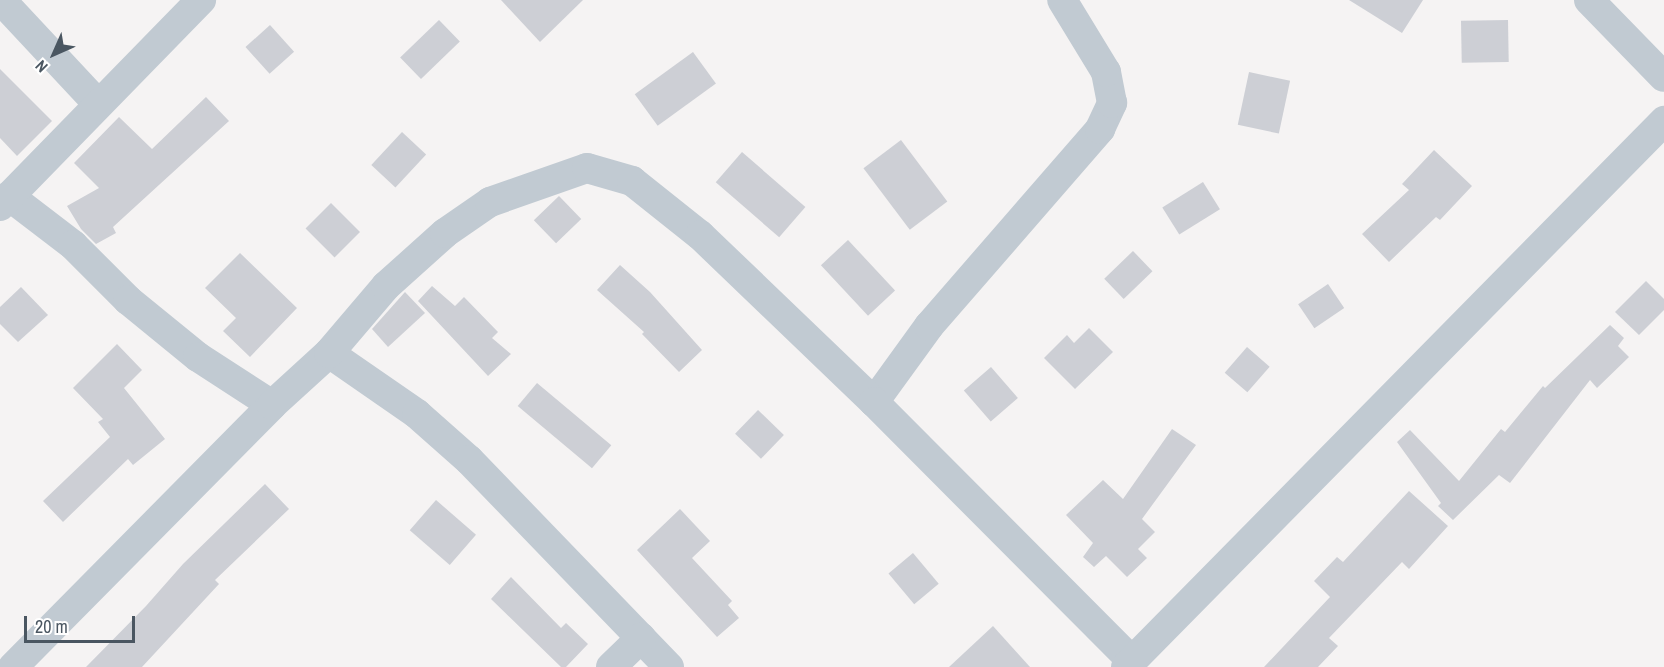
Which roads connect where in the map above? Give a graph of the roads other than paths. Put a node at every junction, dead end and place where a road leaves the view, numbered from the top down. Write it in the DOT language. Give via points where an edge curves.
graph roads {
  1 [pos="2,0"];
  2 [pos="201,0"];
  3 [pos="1062,0"];
  4 [pos="1589,0"];
  5 [pos="1664,77"];
  6 [pos="98,104"];
  7 [pos="1664,121"];
  8 [pos="4,201"];
  9 [pos="329,353"];
  10 [pos="874,402"];
  11 [pos="272,405"];
  12 [pos="641,638"];
  13 [pos="1129,664"];
  14 [pos="13,667"];
  15 [pos="611,667"];
  16 [pos="669,667"];
  1 -- 6 [label="street"];
  2 -- 6 [label="street"];
  3 -- 10 [label="street" via="1106,72 1112,103 1100,129 929,326"];
  4 -- 5 [label="street"];
  6 -- 8 [label="street"];
  7 -- 13 [label="street"];
  8 -- 11 [label="street" via="73,245 128,300 198,357"];
  9 -- 10 [label="street" via="386,286 445,233 490,202 587,168 632,181 700,235"];
  9 -- 11 [label="street"];
  9 -- 12 [label="street" via="417,414 469,460"];
  10 -- 13 [label="street"];
  11 -- 14 [label="street"];
  12 -- 15 [label="street"];
  12 -- 16 [label="street"];
}
